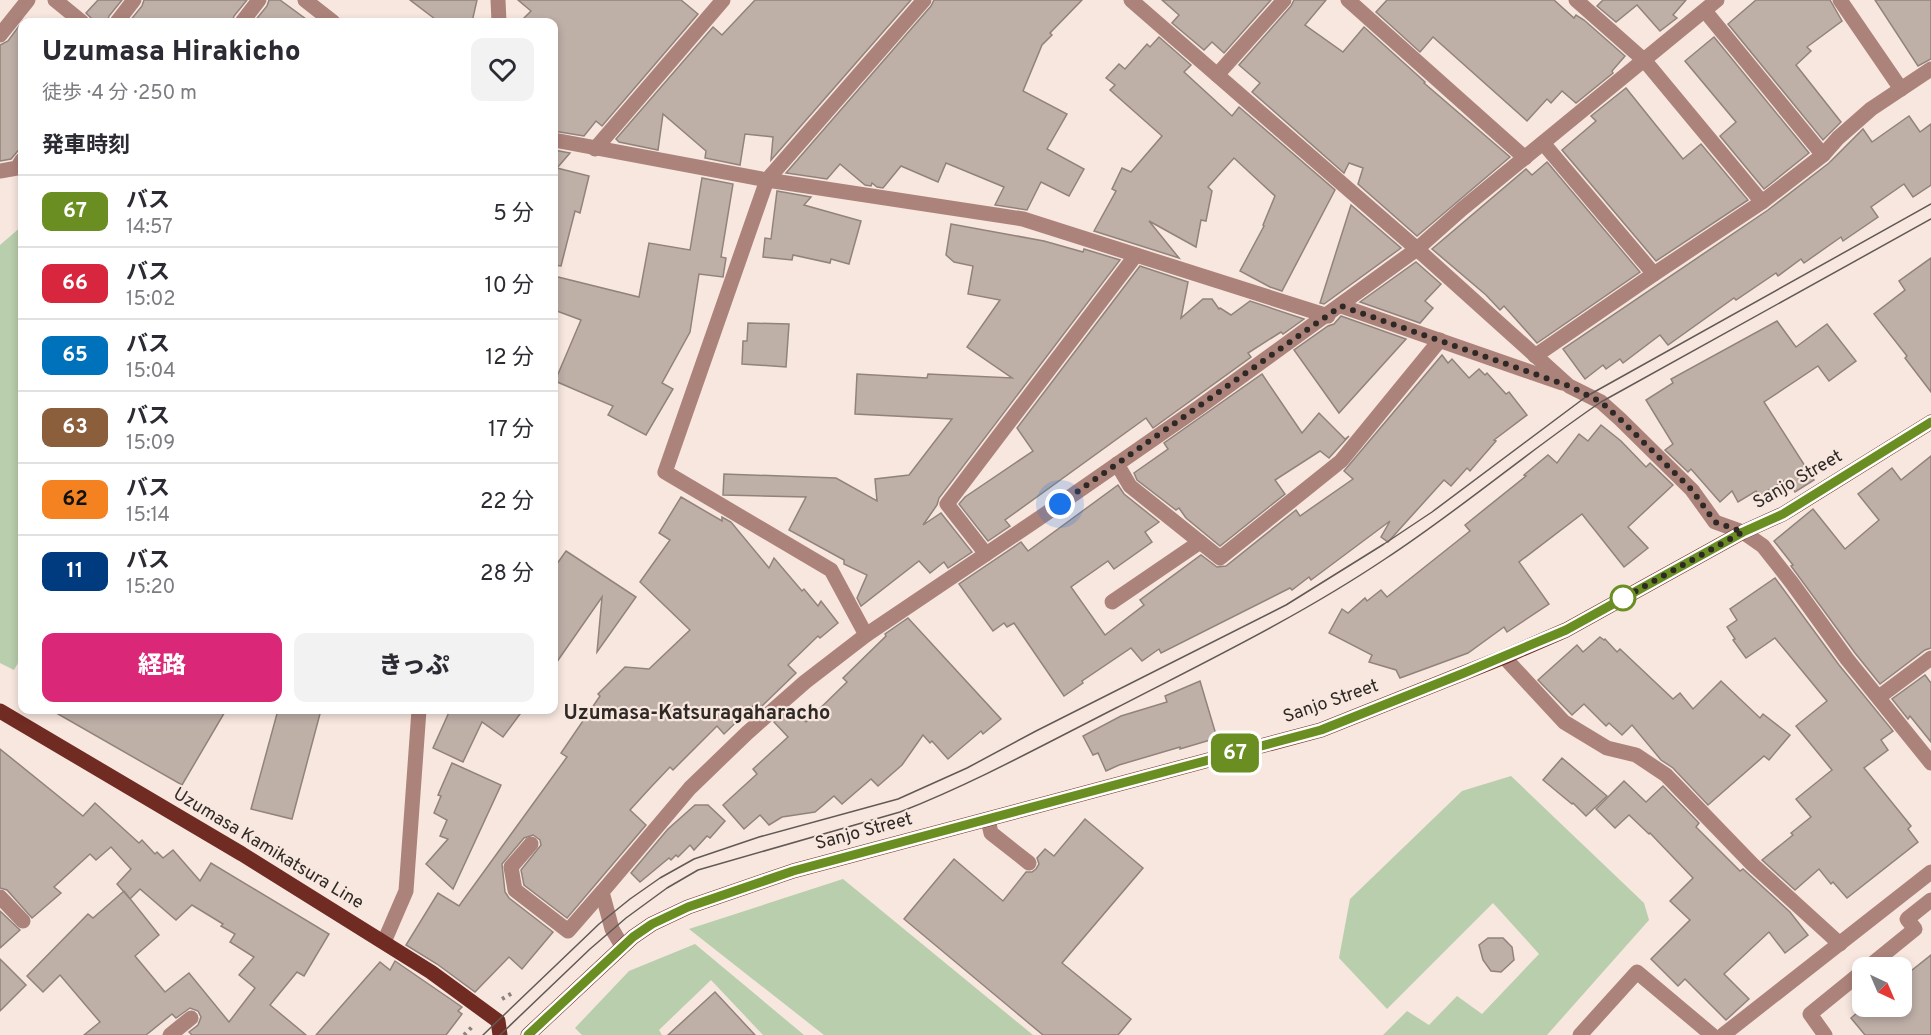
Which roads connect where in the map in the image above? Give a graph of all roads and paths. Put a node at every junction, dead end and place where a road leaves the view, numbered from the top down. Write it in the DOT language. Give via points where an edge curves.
graph roads {
  1 [pos="28,0"];
  2 [pos="55,0"];
  3 [pos="134,0"];
  4 [pos="260,0"];
  5 [pos="304,0"];
  6 [pos="723,0"];
  7 [pos="924,0"];
  8 [pos="1131,0"];
  9 [pos="1284,0"];
  10 [pos="1348,0"];
  11 [pos="1576,0"];
  12 [pos="1717,0"];
  13 [pos="1840,0"];
  14 [pos="1705,11"];
  15 [pos="77,18"];
  16 [pos="120,18"];
  17 [pos="245,18"];
  18 [pos="328,18"];
  19 [pos="0,36"];
  20 [pos="1644,61"];
  21 [pos="1931,69"];
  22 [pos="1217,75"];
  23 [pos="1901,89"];
  24 [pos="558,141"];
  25 [pos="1543,143"];
  26 [pos="595,149"];
  27 [pos="1823,155"];
  28 [pos="1525,158"];
  29 [pos="18,166"];
  30 [pos="0,171"];
  31 [pos="767,180"];
  32 [pos="1762,202"];
  33 [pos="1418,249"];
  34 [pos="1136,255"];
  35 [pos="1654,274"];
  36 [pos="1341,306"];
  37 [pos="1328,316"];
  38 [pos="1440,340"];
  39 [pos="1536,356"];
  40 [pos="1569,386"];
  41 [pos="1931,422"];
  42 [pos="1117,464"];
  43 [pos="1743,532"];
  44 [pos="1200,542"];
  45 [pos="986,554"];
  46 [pos="1112,602"];
  47 [pos="866,634"];
  48 [pos="1504,657"];
  49 [pos="1931,658"];
  50 [pos="1879,698"];
  51 [pos="0,711"];
  52 [pos="419,714"];
  53 [pos="1931,763"];
  54 [pos="988,819"];
  55 [pos="531,844"];
  56 [pos="1029,863"];
  57 [pos="1931,872"];
  58 [pos="602,892"];
  59 [pos="0,897"];
  60 [pos="1931,900"];
  61 [pos="23,921"];
  62 [pos="384,942"];
  63 [pos="1840,945"];
  64 [pos="622,946"];
  65 [pos="1881,957"];
  66 [pos="1852,980"];
  67 [pos="514,992"];
  68 [pos="496,1002"];
  69 [pos="191,1018"];
  70 [pos="475,1024"];
  71 [pos="170,1035"];
  72 [pos="464,1035"];
  73 [pos="500,1035"];
  74 [pos="528,1035"];
  75 [pos="1580,1035"];
  76 [pos="1712,1035"];
  77 [pos="1723,1035"];
  78 [pos="1825,1035"];
  1 -- 19 [label="street"];
  2 -- 15 [label="street"];
  3 -- 16 [label="street"];
  4 -- 17 [label="street"];
  5 -- 18 [label="street"];
  6 -- 26 [label="street"];
  7 -- 31 [label="street"];
  8 -- 22 [label="street"];
  9 -- 22 [label="street"];
  10 -- 28 [label="street"];
  11 -- 20 [label="street"];
  12 -- 14 [label="street"];
  13 -- 23 [label="street"];
  14 -- 20 [label="street"];
  14 -- 27 [label="street"];
  20 -- 25 [label="street"];
  20 -- 32 [label="street"];
  21 -- 23 [label="street"];
  22 -- 33 [label="street"];
  23 -- 27 [label="street" via="1871,109"];
  24 -- 26 [label="street"];
  25 -- 28 [label="street"];
  25 -- 35 [label="street"];
  26 -- 31 [label="street"];
  27 -- 32 [label="street"];
  28 -- 33 [label="street"];
  29 -- 30 [label="street"];
  31 -- 34 [label="street" via="1023,219"];
  31 -- 47 [label="street" via="665,472 831,570"];
  32 -- 35 [label="street"];
  33 -- 36 [label="street"];
  33 -- 39 [label="street"];
  34 -- 37 [label="street"];
  34 -- 45 [label="street" via="947,504"];
  35 -- 39 [label="street"];
  36 -- 37 [label="street"];
  36 -- 38 [label="street"];
  37 -- 42 [label="street"];
  38 -- 40 [label="street"];
  38 -- 44 [label="street" via="1341,461 1220,558"];
  39 -- 40 [label="street"];
  40 -- 43 [label="street" via="1601,402 1620,419 1692,490 1715,522"];
  41 -- 43 [label="main road, Sanjo Street" via="1783,514"];
  42 -- 44 [label="street" via="1130,486"];
  42 -- 45 [label="street"];
  43 -- 48 [label="main road, Sanjo Street" via="1566,630"];
  43 -- 50 [label="street" via="1763,546"];
  44 -- 46 [label="street"];
  45 -- 47 [label="street"];
  47 -- 58 [label="street" via="805,682 690,788"];
  48 -- 54 [label="main road, Sanjo Street" via="1321,730"];
  48 -- 63 [label="street" via="1564,722 1607,748 1636,755 1666,775 1752,864"];
  49 -- 50 [label="street"];
  50 -- 53 [label="street"];
  51 -- 62 [label="main road, Uzumasa Kamikatsura Line"];
  52 -- 62 [label="street" via="406,891"];
  54 -- 56 [label="street" via="991,833"];
  54 -- 64 [label="main road, Sanjo Street" via="793,871 688,907 652,924"];
  55 -- 58 [label="street" via="511,867 515,890 568,931"];
  57 -- 63 [label="street"];
  58 -- 64 [label="street" via="612,929"];
  59 -- 61 [label="street"];
  60 -- 65 [label="street" via="1907,919 1915,929"];
  62 -- 73 [label="main road, Uzumasa Kamikatsura Line" via="498,1021"];
  63 -- 77 [label="street"];
  64 -- 74 [label="main road, Sanjo Street"];
  66 -- 78 [label="street" via="1810,1014"];
  67 -- 68 [label="path"];
  69 -- 71 [label="street"];
  70 -- 72 [label="path"];
  75 -- 76 [label="street" via="1637,972"];
}
